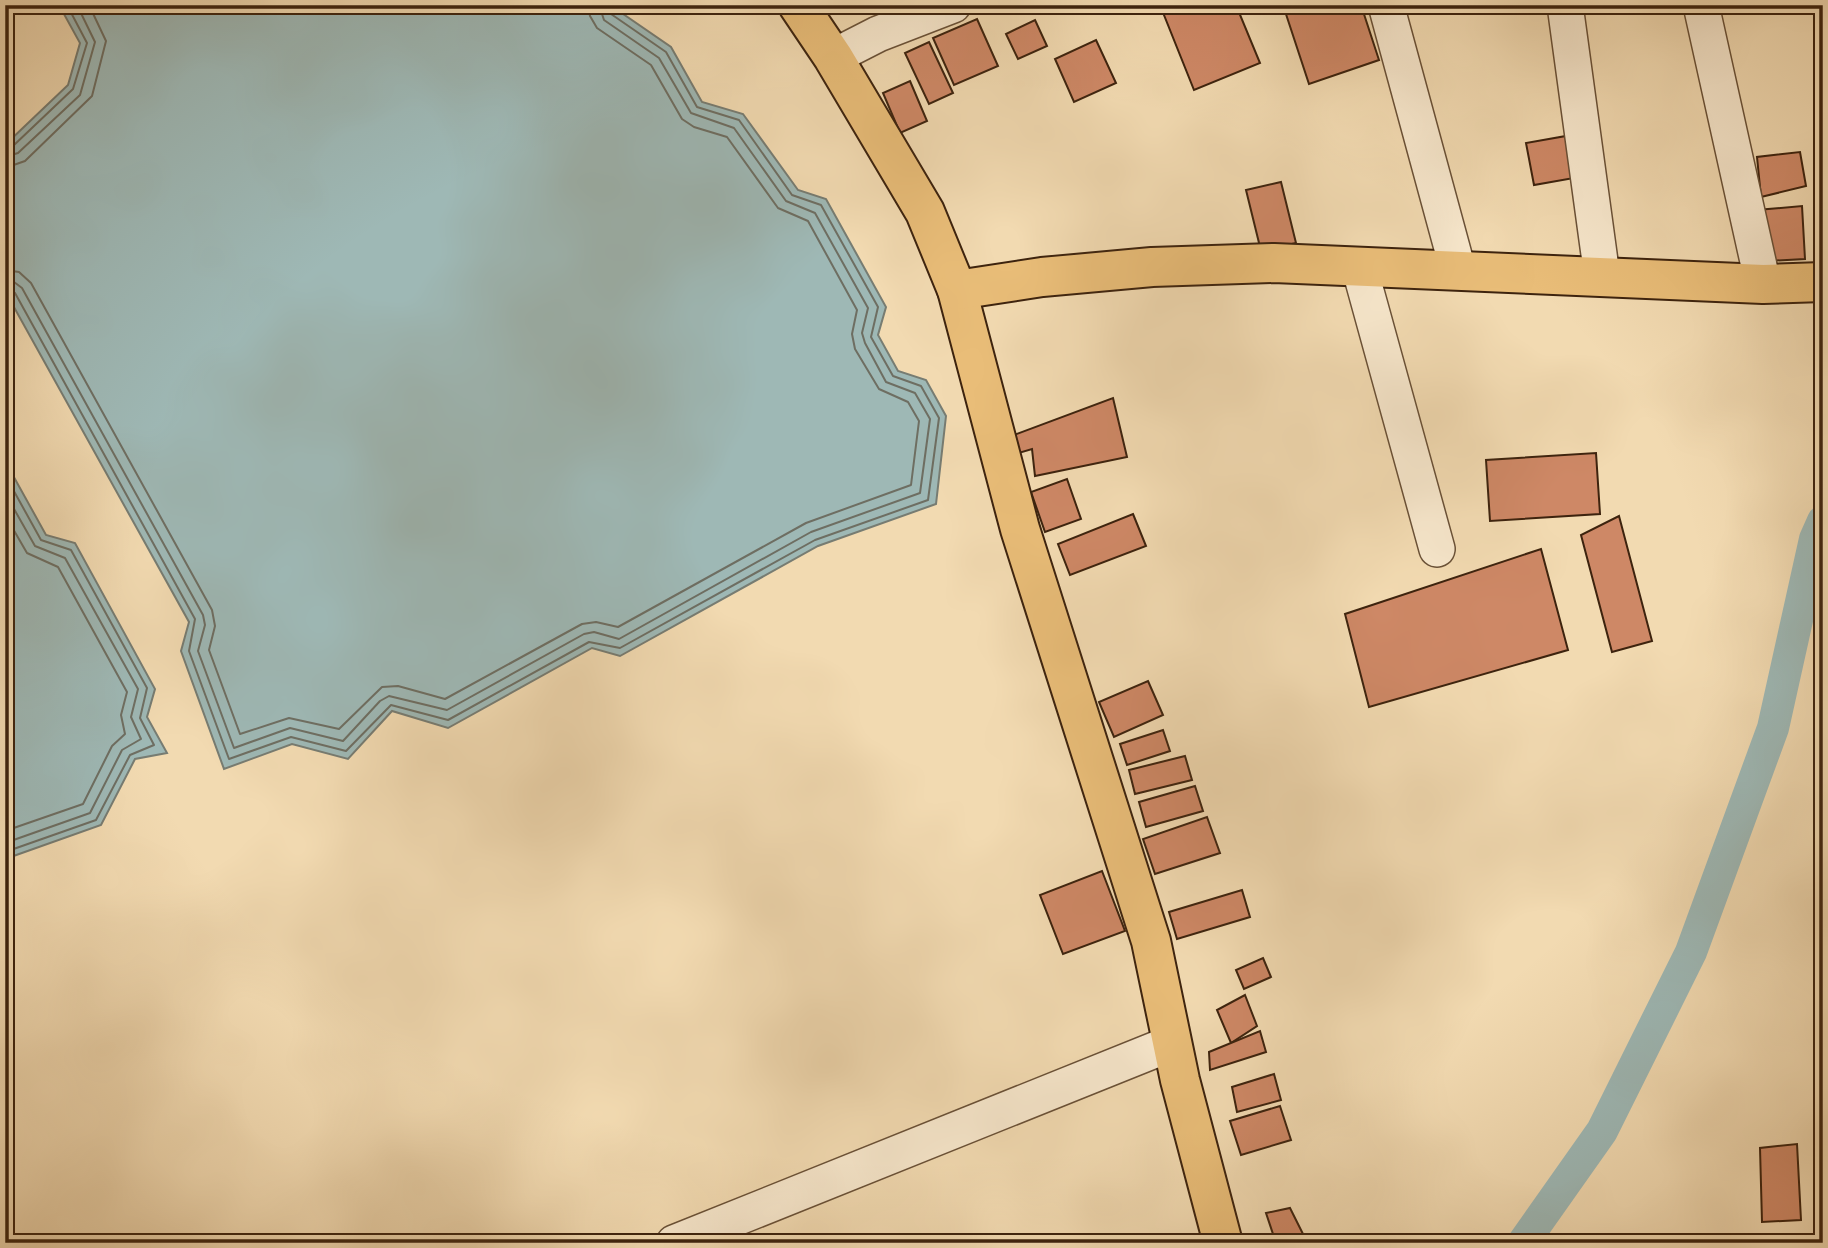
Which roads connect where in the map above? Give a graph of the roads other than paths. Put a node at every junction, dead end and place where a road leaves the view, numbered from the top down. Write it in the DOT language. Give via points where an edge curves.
graph roads {
  1 [pos="798,5"];
  2 [pos="953,5"];
  3 [pos="1387,5"];
  4 [pos="1565,5"];
  5 [pos="1701,5"];
  6 [pos="833,57"];
  7 [pos="1359,266"];
  8 [pos="1458,270"];
  9 [pos="1819,274"];
  10 [pos="1602,276"];
  11 [pos="1763,284"];
  12 [pos="957,290"];
  13 [pos="1437,549"];
  14 [pos="1172,1043"];
  15 [pos="674,1243"];
  16 [pos="1223,1243"];
  1 -- 6 [label="main road"];
  2 -- 6 [label="street"];
  3 -- 8 [label="street"];
  4 -- 10 [label="street"];
  5 -- 11 [label="street"];
  6 -- 12 [label="main road" via="925,212"];
  7 -- 8 [label="main road"];
  7 -- 12 [label="main road" via="1152,267"];
  7 -- 13 [label="street"];
  8 -- 10 [label="main road"];
  9 -- 11 [label="main road"];
  10 -- 11 [label="main road"];
  12 -- 14 [label="main road" via="1020,529 1151,941"];
  14 -- 15 [label="street"];
  14 -- 16 [label="main road"];
}
